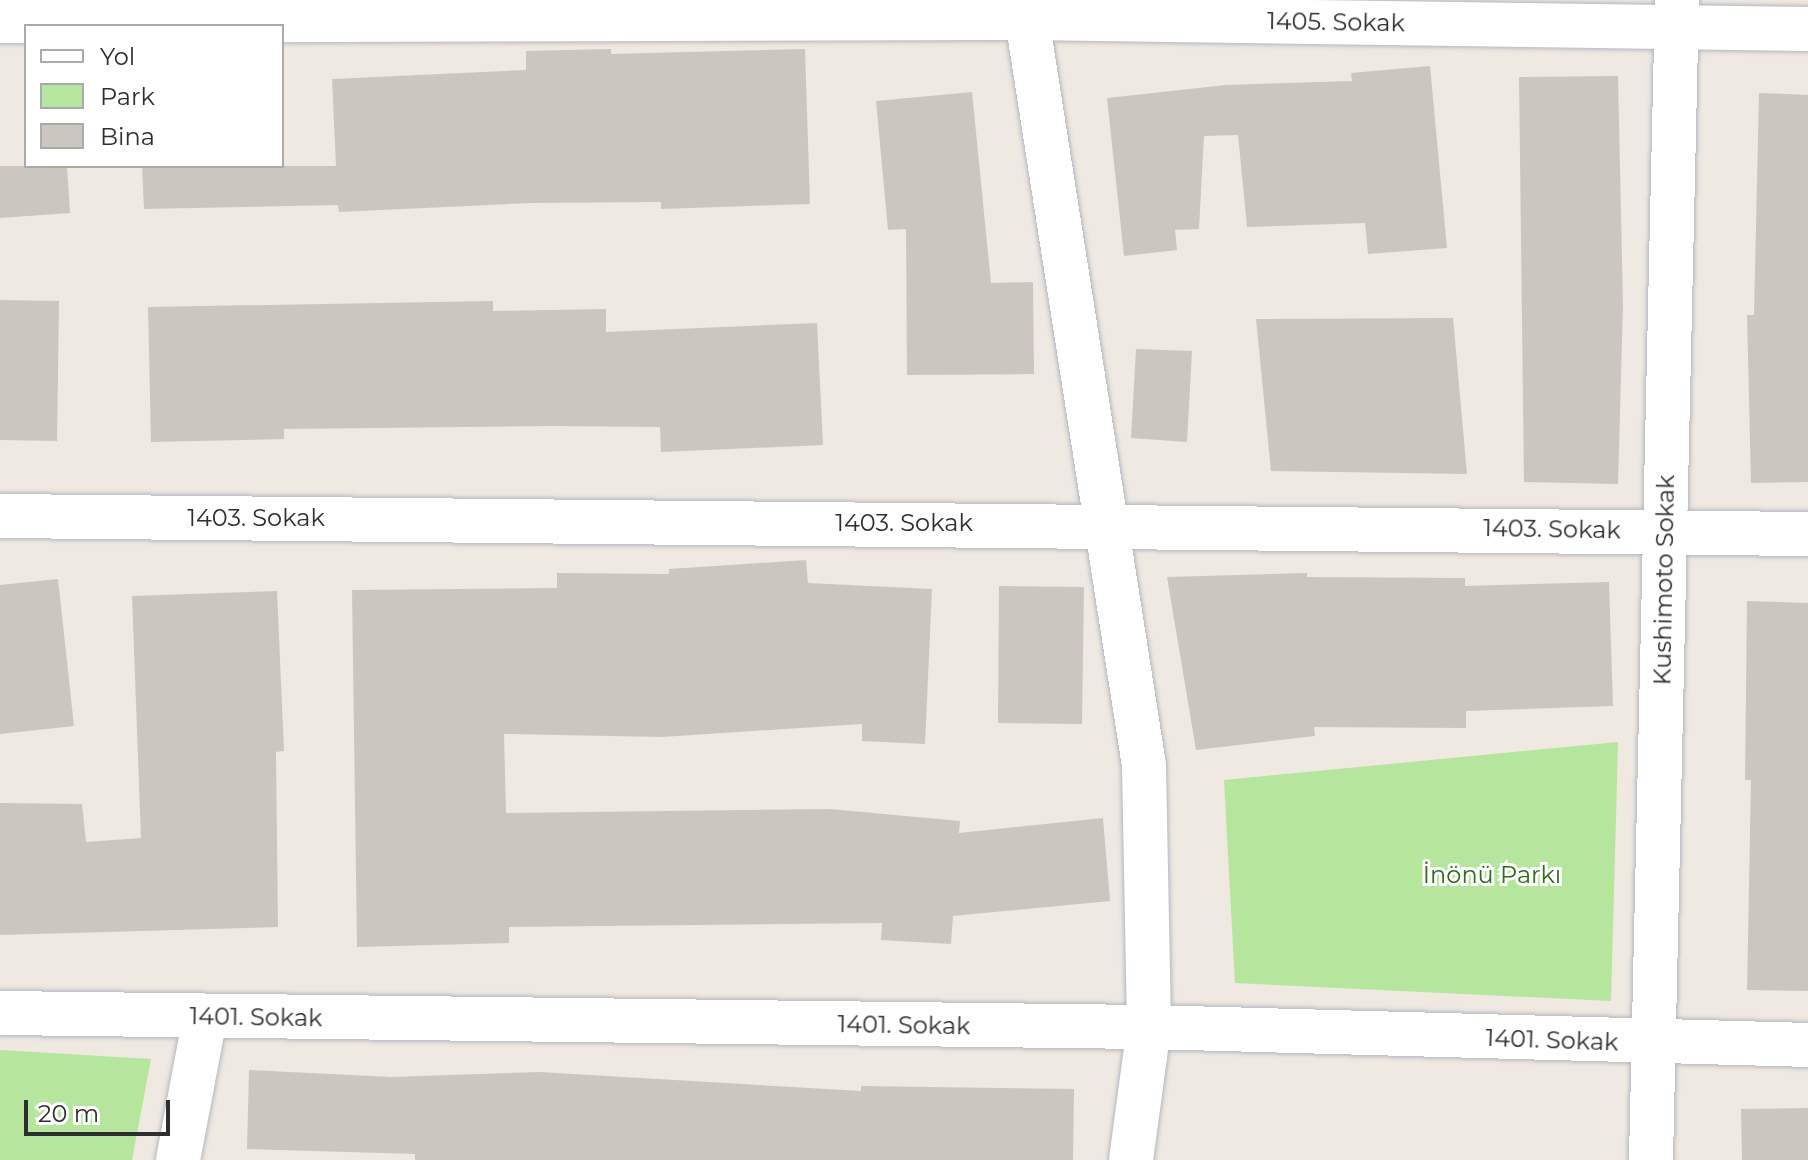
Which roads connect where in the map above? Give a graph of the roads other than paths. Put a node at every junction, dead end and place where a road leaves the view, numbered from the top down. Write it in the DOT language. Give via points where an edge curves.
graph roads {
  1 [pos="1026,9"];
  2 [pos="1677,13"];
  3 [pos="0,21"];
  4 [pos="1808,29"];
  5 [pos="0,516"];
  6 [pos="1104,524"];
  7 [pos="1665,530"];
  8 [pos="1808,534"];
  9 [pos="0,1013"];
  10 [pos="205,1017"];
  11 [pos="1149,1027"];
  12 [pos="1657,1043"];
  13 [pos="1808,1045"];
  14 [pos="178,1160"];
  15 [pos="1131,1160"];
  16 [pos="1651,1160"];
  1 -- 2 [label="street, 1405. Sokak"];
  1 -- 3 [label="street, 1405. Sokak"];
  1 -- 6 [label="street"];
  2 -- 4 [label="street, 1405. Sokak"];
  2 -- 7 [label="street, Kushimoto Sokak"];
  5 -- 6 [label="street, 1403. Sokak"];
  6 -- 7 [label="street, 1403. Sokak"];
  6 -- 11 [label="street" via="1144,765"];
  7 -- 8 [label="street, 1403. Sokak"];
  7 -- 12 [label="street, Kushimoto Sokak"];
  9 -- 10 [label="street, 1401. Sokak"];
  10 -- 11 [label="street, 1401. Sokak"];
  10 -- 14 [label="street"];
  11 -- 12 [label="street, 1401. Sokak"];
  11 -- 15 [label="street"];
  12 -- 13 [label="street, 1401. Sokak"];
  12 -- 16 [label="street, Kushimoto Sokak"];
}
